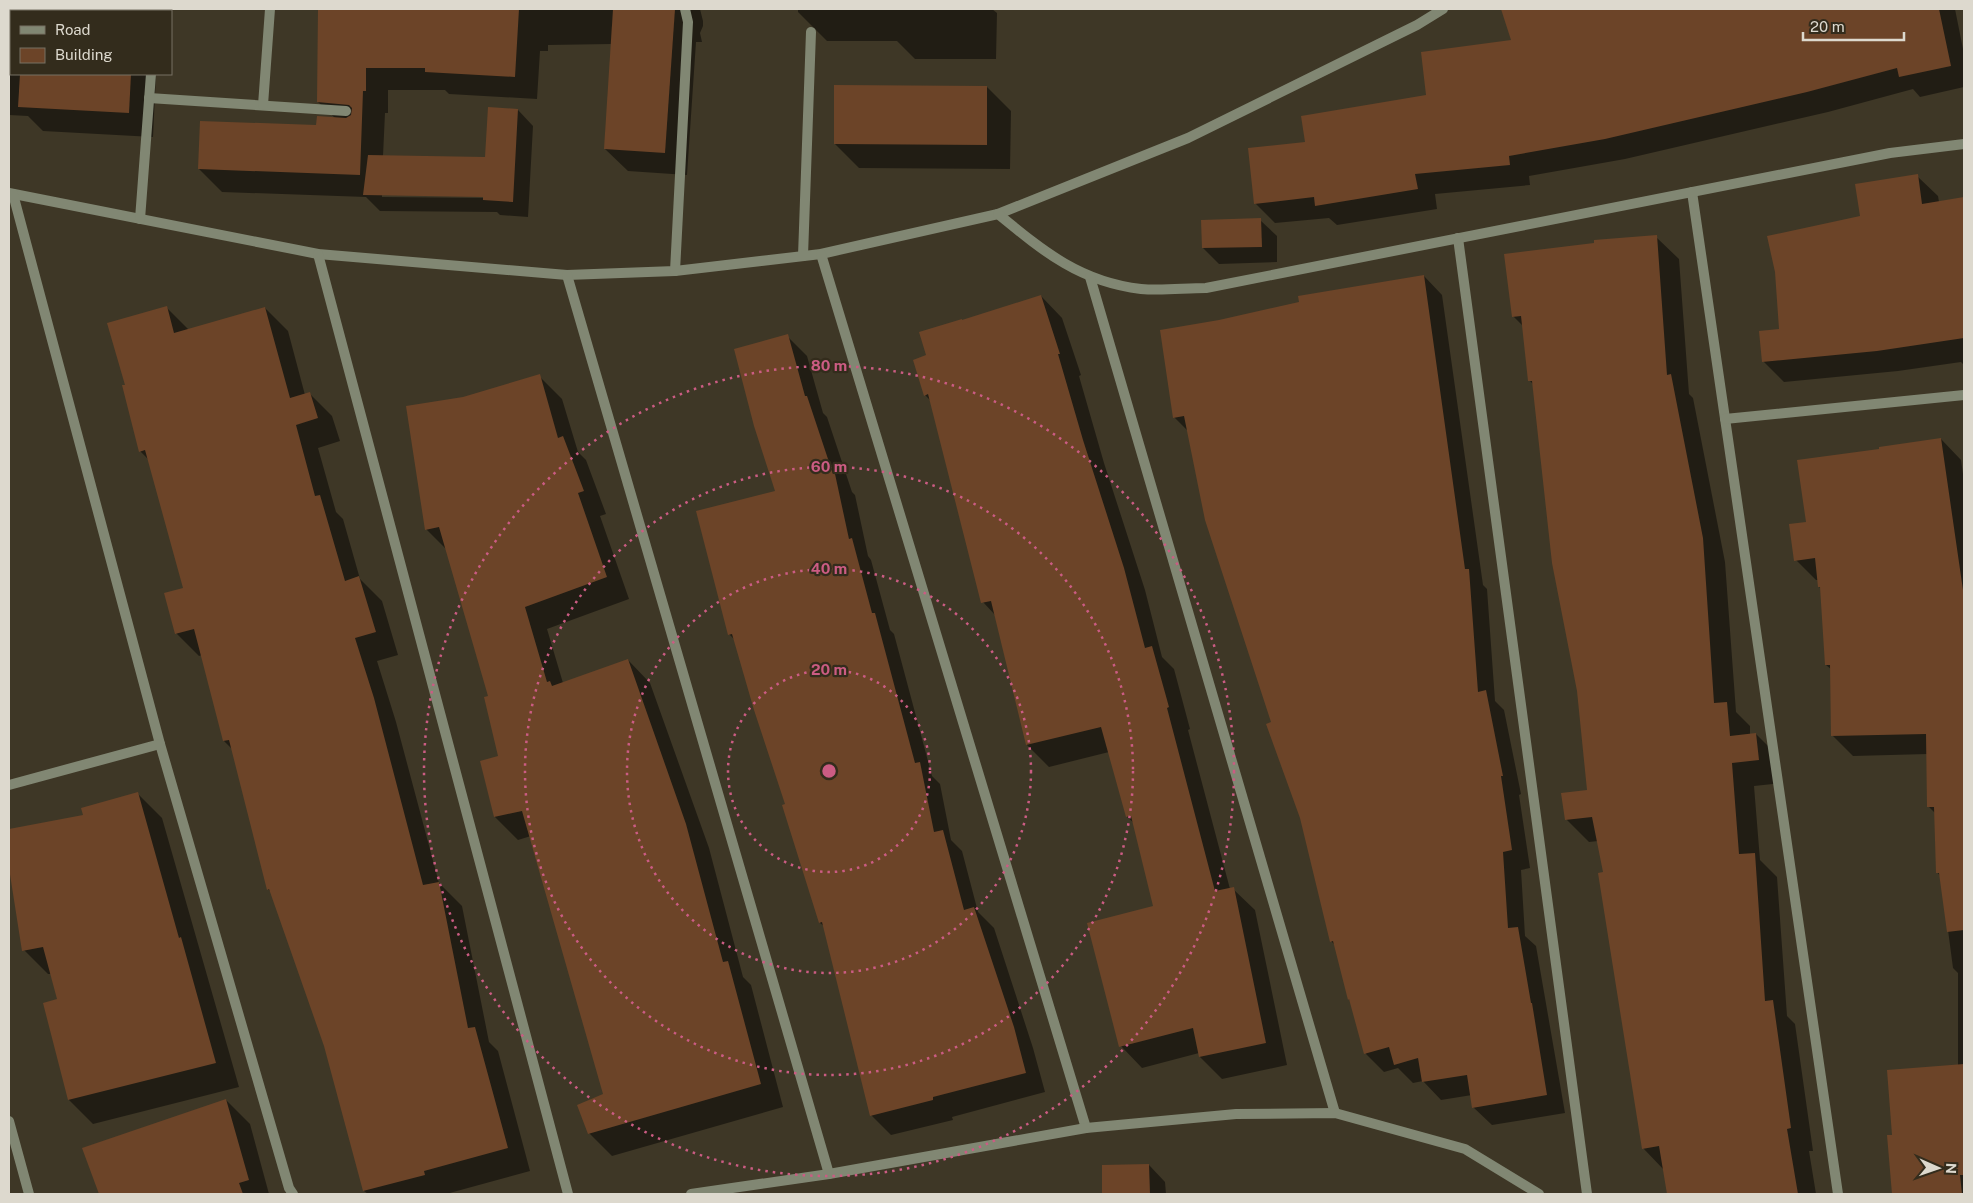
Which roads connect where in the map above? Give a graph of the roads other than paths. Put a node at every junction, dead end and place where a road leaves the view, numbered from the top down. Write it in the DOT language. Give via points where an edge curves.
graph roads {
  1 [pos="270,9"];
  2 [pos="685,9"];
  3 [pos="1443,9"];
  4 [pos="811,32"];
  5 [pos="151,75"];
  6 [pos="149,98"];
  7 [pos="262,106"];
  8 [pos="346,111"];
  9 [pos="1964,144"];
  10 [pos="1692,192"];
  11 [pos="11,194"];
  12 [pos="998,214"];
  13 [pos="140,219"];
  14 [pos="1458,238"];
  15 [pos="318,254"];
  16 [pos="821,254"];
  17 [pos="803,256"];
  18 [pos="675,271"];
  19 [pos="567,275"];
  20 [pos="1090,277"];
  21 [pos="1964,395"];
  22 [pos="1725,419"];
  23 [pos="160,744"];
  24 [pos="9,785"];
  25 [pos="1336,1113"];
  26 [pos="9,1121"];
  27 [pos="1086,1128"];
  28 [pos="829,1174"];
  29 [pos="30,1194"];
  30 [pos="293,1194"];
  31 [pos="568,1194"];
  32 [pos="691,1194"];
  33 [pos="1539,1194"];
  34 [pos="1586,1194"];
  35 [pos="1838,1194"];
  1 -- 7 [label="street"];
  2 -- 18 [label="street" via="688,22"];
  3 -- 12 [label="street" via="1188,138"];
  4 -- 17 [label="street"];
  5 -- 6 [label="street"];
  6 -- 7 [label="street"];
  6 -- 13 [label="street"];
  7 -- 8 [label="street"];
  9 -- 10 [label="street" via="1890,153"];
  10 -- 14 [label="street"];
  10 -- 22 [label="street"];
  11 -- 13 [label="street"];
  11 -- 23 [label="street"];
  12 -- 16 [label="street"];
  12 -- 20 [label="street" via="1041,250"];
  13 -- 15 [label="street"];
  14 -- 20 [label="street" via="1206,288 1141,289"];
  14 -- 34 [label="street"];
  15 -- 19 [label="street"];
  15 -- 31 [label="street"];
  16 -- 17 [label="street"];
  16 -- 27 [label="street"];
  17 -- 18 [label="street"];
  18 -- 19 [label="street"];
  19 -- 28 [label="street"];
  20 -- 25 [label="street"];
  21 -- 22 [label="street"];
  22 -- 35 [label="street"];
  23 -- 24 [label="street"];
  23 -- 30 [label="street" via="288,1188"];
  25 -- 27 [label="street" via="1236,1114"];
  25 -- 33 [label="street" via="1465,1148"];
  26 -- 29 [label="street"];
  27 -- 28 [label="street"];
  28 -- 32 [label="street"];
}
